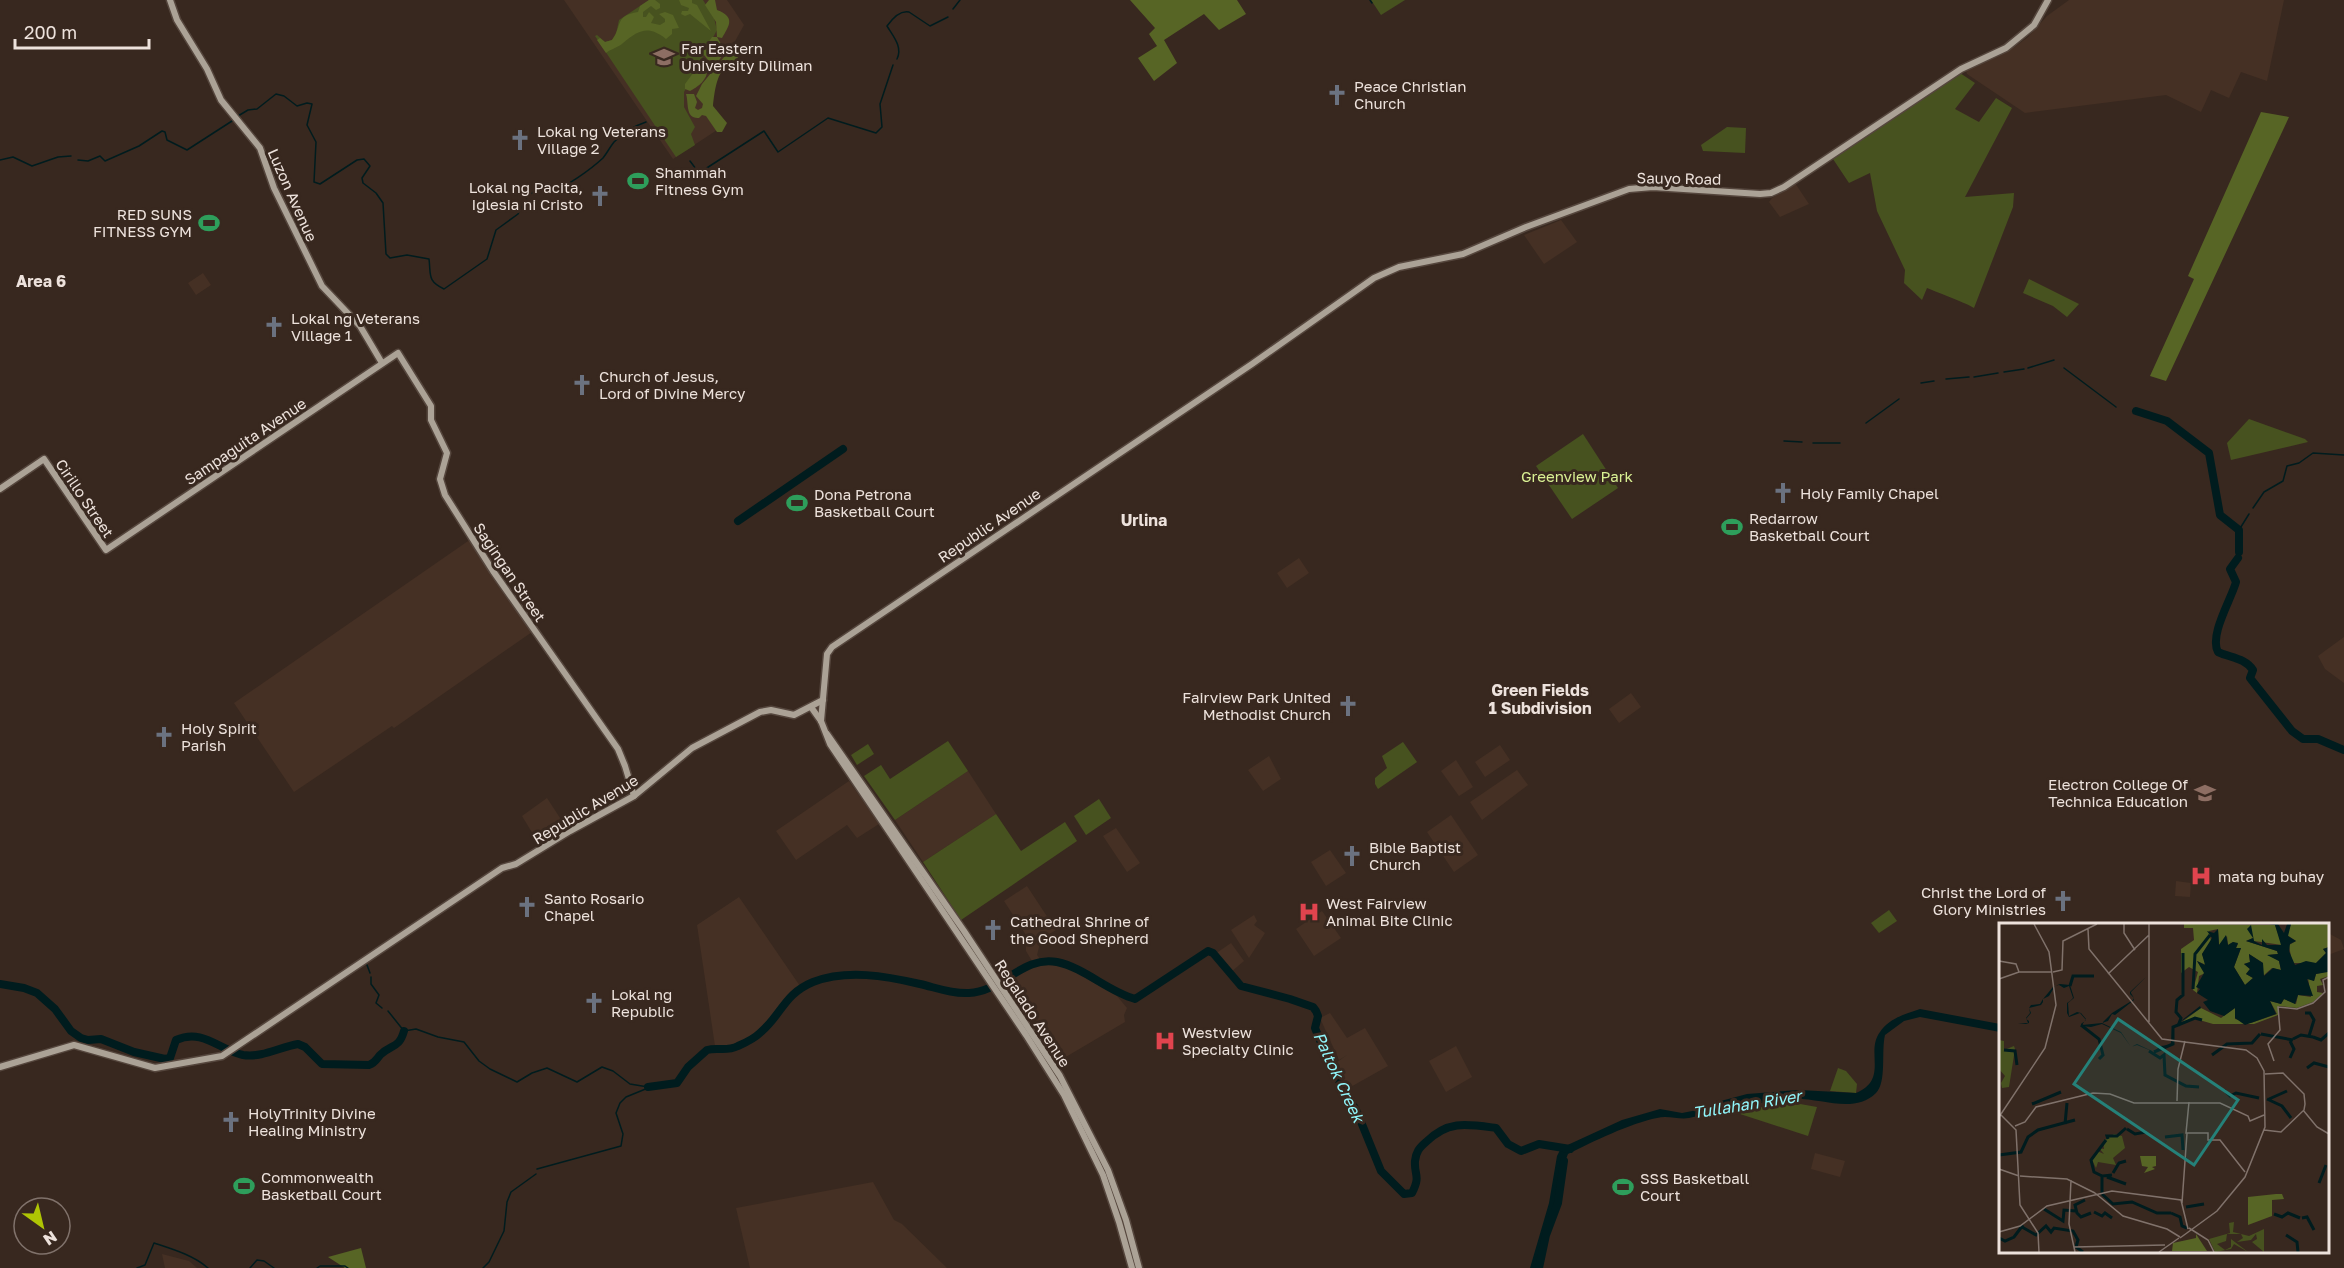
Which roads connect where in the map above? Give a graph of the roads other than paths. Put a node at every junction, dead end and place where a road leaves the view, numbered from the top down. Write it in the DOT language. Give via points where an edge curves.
graph roads {
  1 [pos="170,0"];
  2 [pos="2048,0"];
  3 [pos="398,353"];
  4 [pos="382,363"];
  5 [pos="1252,364"];
  6 [pos="0,489"];
  7 [pos="106,550"];
  8 [pos="823,700"];
  9 [pos="811,707"];
  10 [pos="821,721"];
  11 [pos="634,796"];
  12 [pos="998,987"];
  13 [pos="0,1067"];
  14 [pos="1132,1268"];
  15 [pos="1139,1268"];
  1 -- 4 [label="main road, Luzon Avenue" via="221,100 260,148 274,188 322,286 360,326"];
  2 -- 5 [label="main road, Sauyo Road" via="2034,25 2013,43 1961,69 1778,191 1760,194 1653,187 1616,193 1463,254 1399,267 1374,278"];
  3 -- 4 [label="main road, Sampaguita Avenue"];
  3 -- 11 [label="main road, Sagingan Street" via="431,406 431,420 447,453 440,479 445,495 493,571 618,749"];
  4 -- 7 [label="main road, Sampaguita Avenue"];
  5 -- 8 [label="main road, Republic Avenue" via="832,647 827,654"];
  6 -- 7 [label="main road, Cirillo Street" via="44,459"];
  8 -- 9 [label="main road, Republic Avenue"];
  8 -- 10 [label="main road"];
  9 -- 10 [label="main road, Regalado Avenue"];
  9 -- 11 [label="main road, Republic Avenue" via="794,715 771,710 755,713 684,754"];
  10 -- 12 [label="main road, Regalado Avenue" via="830,744"];
  11 -- 13 [label="main road, Republic Avenue" via="516,864 502,868 213,1059 155,1068 70,1045"];
  12 -- 14 [label="main road, Regalado Avenue" via="1054,1078 1089,1145 1103,1175"];
  12 -- 15 [label="main road, Regalado Avenue" via="1060,1076 1095,1142 1117,1193"];
}
